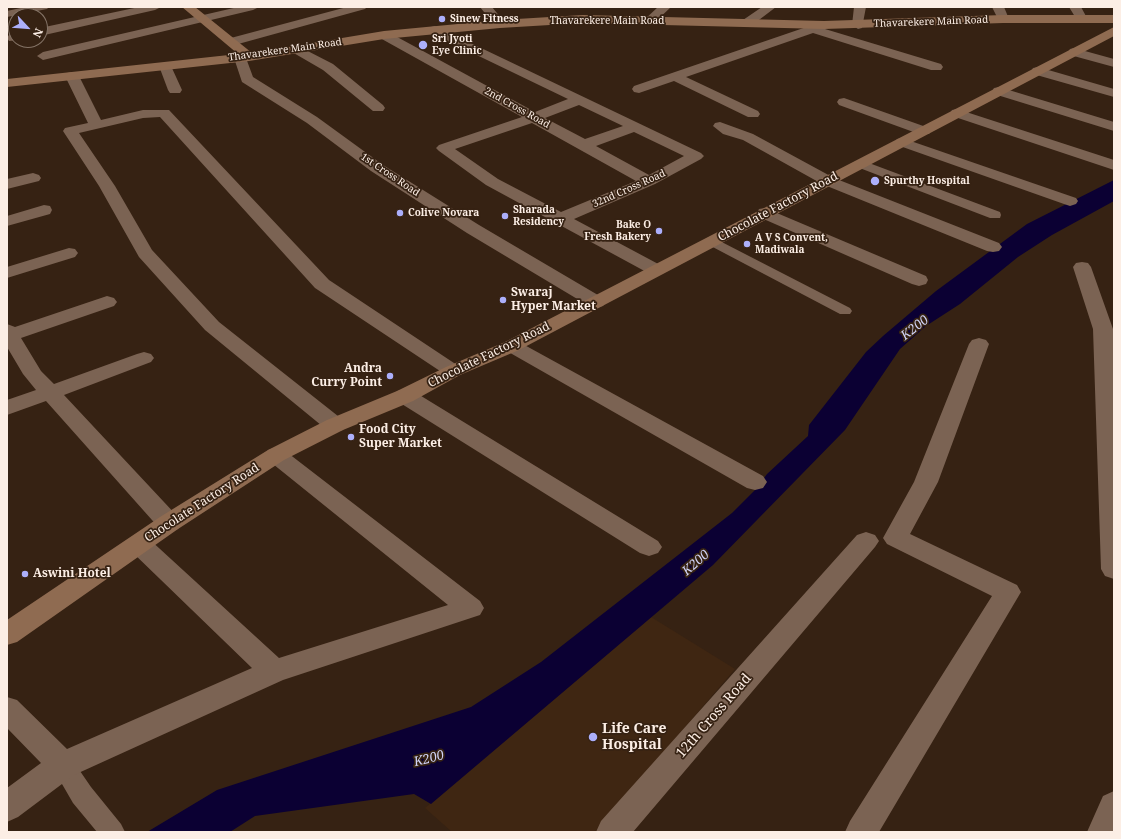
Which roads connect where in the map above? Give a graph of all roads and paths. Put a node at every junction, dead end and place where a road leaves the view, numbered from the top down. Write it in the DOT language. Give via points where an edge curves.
graph roads {
  1 [pos="155,7"];
  2 [pos="188,7"];
  3 [pos="253,7"];
  4 [pos="361,7"];
  5 [pos="665,7"];
  6 [pos="770,7"];
  7 [pos="860,7"];
  8 [pos="998,7"];
  9 [pos="1075,7"];
  10 [pos="491,8"];
  11 [pos="1081,18"];
  12 [pos="202,19"];
  13 [pos="1003,19"];
  14 [pos="1114,19"];
  15 [pos="650,20"];
  16 [pos="747,23"];
  17 [pos="500,24"];
  18 [pos="858,25"];
  19 [pos="818,27"];
  20 [pos="213,28"];
  21 [pos="48,30"];
  22 [pos="434,30"];
  23 [pos="1114,32"];
  24 [pos="384,35"];
  25 [pos="160,39"];
  26 [pos="231,42"];
  27 [pos="296,49"];
  28 [pos="1074,52"];
  29 [pos="43,56"];
  30 [pos="244,57"];
  31 [pos="1114,63"];
  32 [pos="165,66"];
  33 [pos="936,68"];
  34 [pos="1038,71"];
  35 [pos="72,76"];
  36 [pos="675,77"];
  37 [pos="7,83"];
  38 [pos="639,89"];
  39 [pos="175,90"];
  40 [pos="999,91"];
  41 [pos="1114,93"];
  42 [pos="578,100"];
  43 [pos="844,102"];
  44 [pos="378,108"];
  45 [pos="957,113"];
  46 [pos="753,114"];
  47 [pos="535,117"];
  48 [pos="96,125"];
  49 [pos="720,126"];
  50 [pos="1114,126"];
  51 [pos="634,127"];
  52 [pos="924,131"];
  53 [pos="902,142"];
  54 [pos="583,145"];
  55 [pos="861,164"];
  56 [pos="1114,165"];
  57 [pos="33,178"];
  58 [pos="649,181"];
  59 [pos="828,181"];
  60 [pos="7,184"];
  61 [pos="1070,201"];
  62 [pos="44,210"];
  63 [pos="765,213"];
  64 [pos="995,215"];
  65 [pos="560,219"];
  66 [pos="7,221"];
  67 [pos="712,241"];
  68 [pos="993,247"];
  69 [pos="69,253"];
  70 [pos="1082,267"];
  71 [pos="656,270"];
  72 [pos="7,273"];
  73 [pos="919,280"];
  74 [pos="107,302"];
  75 [pos="596,302"];
  76 [pos="845,311"];
  77 [pos="8,334"];
  78 [pos="979,344"];
  79 [pos="512,346"];
  80 [pos="144,358"];
  81 [pos="453,371"];
  82 [pos="49,393"];
  83 [pos="405,396"];
  84 [pos="7,408"];
  85 [pos="335,425"];
  86 [pos="276,455"];
  87 [pos="755,482"];
  88 [pos="169,523"];
  89 [pos="866,541"];
  90 [pos="139,544"];
  91 [pos="648,547"];
  92 [pos="1114,569"];
  93 [pos="7,634"];
  94 [pos="274,671"];
  95 [pos="7,708"];
  96 [pos="63,765"];
  97 [pos="1114,806"];
  98 [pos="7,807"];
  99 [pos="112,832"];
  100 [pos="612,832"];
  101 [pos="861,832"];
  102 [pos="1103,832"];
  1 -- 21 [label="street"];
  2 -- 12 [label="street"];
  3 -- 12 [label="street"];
  4 -- 26 [label="street"];
  5 -- 15 [label="street"];
  6 -- 16 [label="street"];
  7 -- 18 [label="street"];
  8 -- 13 [label="street"];
  9 -- 11 [label="street"];
  10 -- 17 [label="street"];
  11 -- 13 [label="street, Thavarekere Main Road"];
  11 -- 14 [label="street, Thavarekere Main Road"];
  12 -- 20 [label="street"];
  12 -- 29 [label="street"];
  13 -- 18 [label="street, Thavarekere Main Road"];
  15 -- 16 [label="street, Thavarekere Main Road"];
  15 -- 17 [label="street, Thavarekere Main Road" via="583,19"];
  16 -- 19 [label="street, Thavarekere Main Road"];
  17 -- 22 [label="street, Thavarekere Main Road"];
  18 -- 19 [label="street, Thavarekere Main Road"];
  19 -- 33 [label="street"];
  19 -- 36 [label="street"];
  20 -- 25 [label="street"];
  20 -- 26 [label="street"];
  22 -- 24 [label="street, Thavarekere Main Road"];
  22 -- 42 [label="street"];
  23 -- 28 [label="street, Chocolate Factory Road"];
  24 -- 27 [label="street, Thavarekere Main Road"];
  24 -- 47 [label="street, 2nd Cross Road"];
  26 -- 30 [label="street"];
  27 -- 30 [label="street, Thavarekere Main Road"];
  27 -- 44 [label="street" via="328,67"];
  28 -- 31 [label="street"];
  28 -- 34 [label="street, Chocolate Factory Road"];
  30 -- 32 [label="street, Thavarekere Main Road"];
  30 -- 75 [label="street, 1st Cross Road" via="247,79 312,120 377,168"];
  32 -- 35 [label="street, Thavarekere Main Road"];
  32 -- 39 [label="street"];
  34 -- 40 [label="street, Chocolate Factory Road"];
  34 -- 41 [label="street"];
  35 -- 37 [label="street, Thavarekere Main Road"];
  35 -- 48 [label="street"];
  36 -- 38 [label="street"];
  36 -- 46 [label="street"];
  40 -- 45 [label="street, Chocolate Factory Road"];
  40 -- 50 [label="street"];
  42 -- 47 [label="street"];
  42 -- 51 [label="street"];
  43 -- 52 [label="street"];
  45 -- 52 [label="street, Chocolate Factory Road"];
  45 -- 56 [label="street"];
  47 -- 54 [label="street, 2nd Cross Road"];
  47 -- 65 [label="street" via="444,148 492,182"];
  48 -- 81 [label="street" via="143,114 164,113 322,284"];
  48 -- 85 [label="street" via="70,131 107,186 145,253 212,326"];
  49 -- 59 [label="street" via="748,137"];
  51 -- 54 [label="street"];
  51 -- 58 [label="street, 32nd Cross Road" via="696,156"];
  52 -- 53 [label="street, Chocolate Factory Road"];
  53 -- 55 [label="street, Chocolate Factory Road"];
  53 -- 61 [label="street"];
  54 -- 58 [label="street, 2nd Cross Road"];
  55 -- 59 [label="street, Chocolate Factory Road"];
  55 -- 64 [label="lane"];
  57 -- 60 [label="street"];
  58 -- 65 [label="street, 32nd Cross Road"];
  59 -- 63 [label="street, Chocolate Factory Road"];
  59 -- 68 [label="street"];
  62 -- 66 [label="street"];
  63 -- 67 [label="street, Chocolate Factory Road"];
  63 -- 73 [label="street"];
  65 -- 71 [label="street"];
  67 -- 71 [label="street, Chocolate Factory Road"];
  67 -- 76 [label="lane"];
  69 -- 72 [label="street"];
  70 -- 92 [label="street" via="1103,329"];
  71 -- 75 [label="street, Chocolate Factory Road"];
  74 -- 77 [label="street"];
  75 -- 79 [label="street, Chocolate Factory Road"];
  77 -- 82 [label="street" via="33,374"];
  78 -- 101 [label="street" via="926,482 896,538 1008,592"];
  79 -- 81 [label="street, Chocolate Factory Road"];
  79 -- 87 [label="street"];
  80 -- 82 [label="street"];
  81 -- 83 [label="street, Chocolate Factory Road"];
  82 -- 84 [label="street"];
  82 -- 88 [label="street"];
  83 -- 85 [label="street, Chocolate Factory Road"];
  83 -- 91 [label="street"];
  85 -- 86 [label="street, Chocolate Factory Road"];
  86 -- 88 [label="street, Chocolate Factory Road"];
  86 -- 94 [label="street" via="471,608"];
  88 -- 90 [label="street, Chocolate Factory Road"];
  89 -- 100 [label="street, 12th Cross Road"];
  90 -- 93 [label="street, Chocolate Factory Road"];
  90 -- 94 [label="street"];
  94 -- 96 [label="street"];
  95 -- 96 [label="street"];
  96 -- 98 [label="street"];
  96 -- 99 [label="lane" via="82,795"];
  97 -- 102 [label="street"];
}
